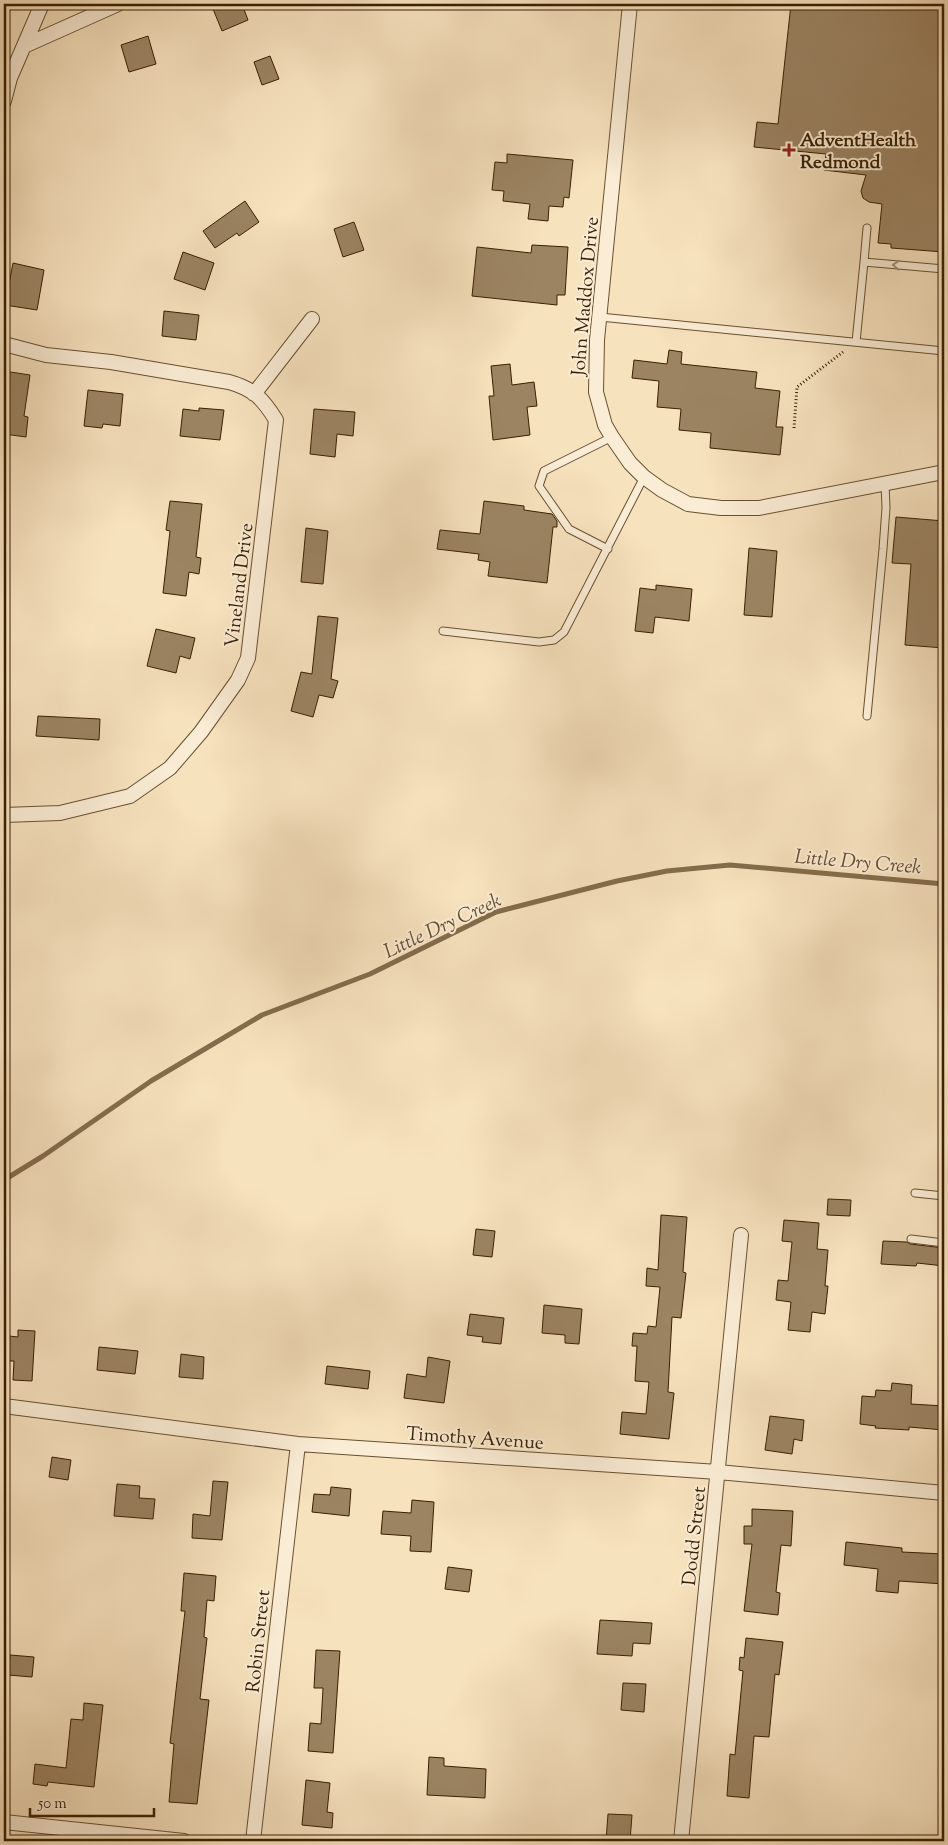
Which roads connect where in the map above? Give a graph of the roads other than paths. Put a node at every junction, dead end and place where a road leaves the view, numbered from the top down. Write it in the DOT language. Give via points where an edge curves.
graph roads {
  1 [pos="42,4"];
  2 [pos="118,4"];
  3 [pos="630,4"];
  4 [pos="24,46"];
  5 [pos="4,101"];
  6 [pos="867,228"];
  7 [pos="864,262"];
  8 [pos="944,269"];
  9 [pos="600,316"];
  10 [pos="312,319"];
  11 [pos="856,342"];
  12 [pos="4,344"];
  13 [pos="944,351"];
  14 [pos="254,394"];
  15 [pos="612,437"];
  16 [pos="944,472"];
  17 [pos="644,477"];
  18 [pos="885,483"];
  19 [pos="608,549"];
  20 [pos="443,631"];
  21 [pos="867,716"];
  22 [pos="4,815"];
  23 [pos="914,1193"];
  24 [pos="944,1196"];
  25 [pos="741,1235"];
  26 [pos="911,1240"];
  27 [pos="944,1243"];
  28 [pos="4,1406"];
  29 [pos="298,1444"];
  30 [pos="718,1472"];
  31 [pos="944,1493"];
  32 [pos="4,1822"];
  33 [pos="184,1841"];
  34 [pos="253,1841"];
  35 [pos="681,1841"];
  1 -- 4 [label="street"];
  2 -- 4 [label="street"];
  3 -- 9 [label="street, John Maddox Drive"];
  4 -- 5 [label="street"];
  6 -- 7 [label="lane"];
  8 -- 7 [label="lane, one-way"];
  7 -- 11 [label="lane"];
  9 -- 11 [label="lane"];
  9 -- 15 [label="street, John Maddox Drive" via="596,392"];
  10 -- 14 [label="street"];
  11 -- 13 [label="lane"];
  12 -- 14 [label="street, Vineland Drive" via="46,355 111,362 229,382 244,386"];
  14 -- 22 [label="street, Vineland Drive" via="264,401 276,420 248,658 238,680 201,732 170,768 130,796 60,813"];
  15 -- 17 [label="street, John Maddox Drive"];
  15 -- 19 [label="lane" via="544,471 538,486 569,529"];
  16 -- 18 [label="street, John Maddox Drive"];
  17 -- 18 [label="street, John Maddox Drive" via="688,504 721,508 759,508"];
  17 -- 19 [label="lane"];
  18 -- 21 [label="lane" via="886,516"];
  19 -- 20 [label="lane" via="564,632 554,640 539,642"];
  23 -- 24 [label="lane"];
  25 -- 30 [label="street, Dodd Street"];
  26 -- 27 [label="lane"];
  28 -- 29 [label="street, Timothy Avenue"];
  29 -- 30 [label="street, Timothy Avenue"];
  29 -- 34 [label="street, Robin Street"];
  30 -- 31 [label="street, Timothy Avenue"];
  30 -- 35 [label="street, Dodd Street"];
  32 -- 33 [label="street"];
}
